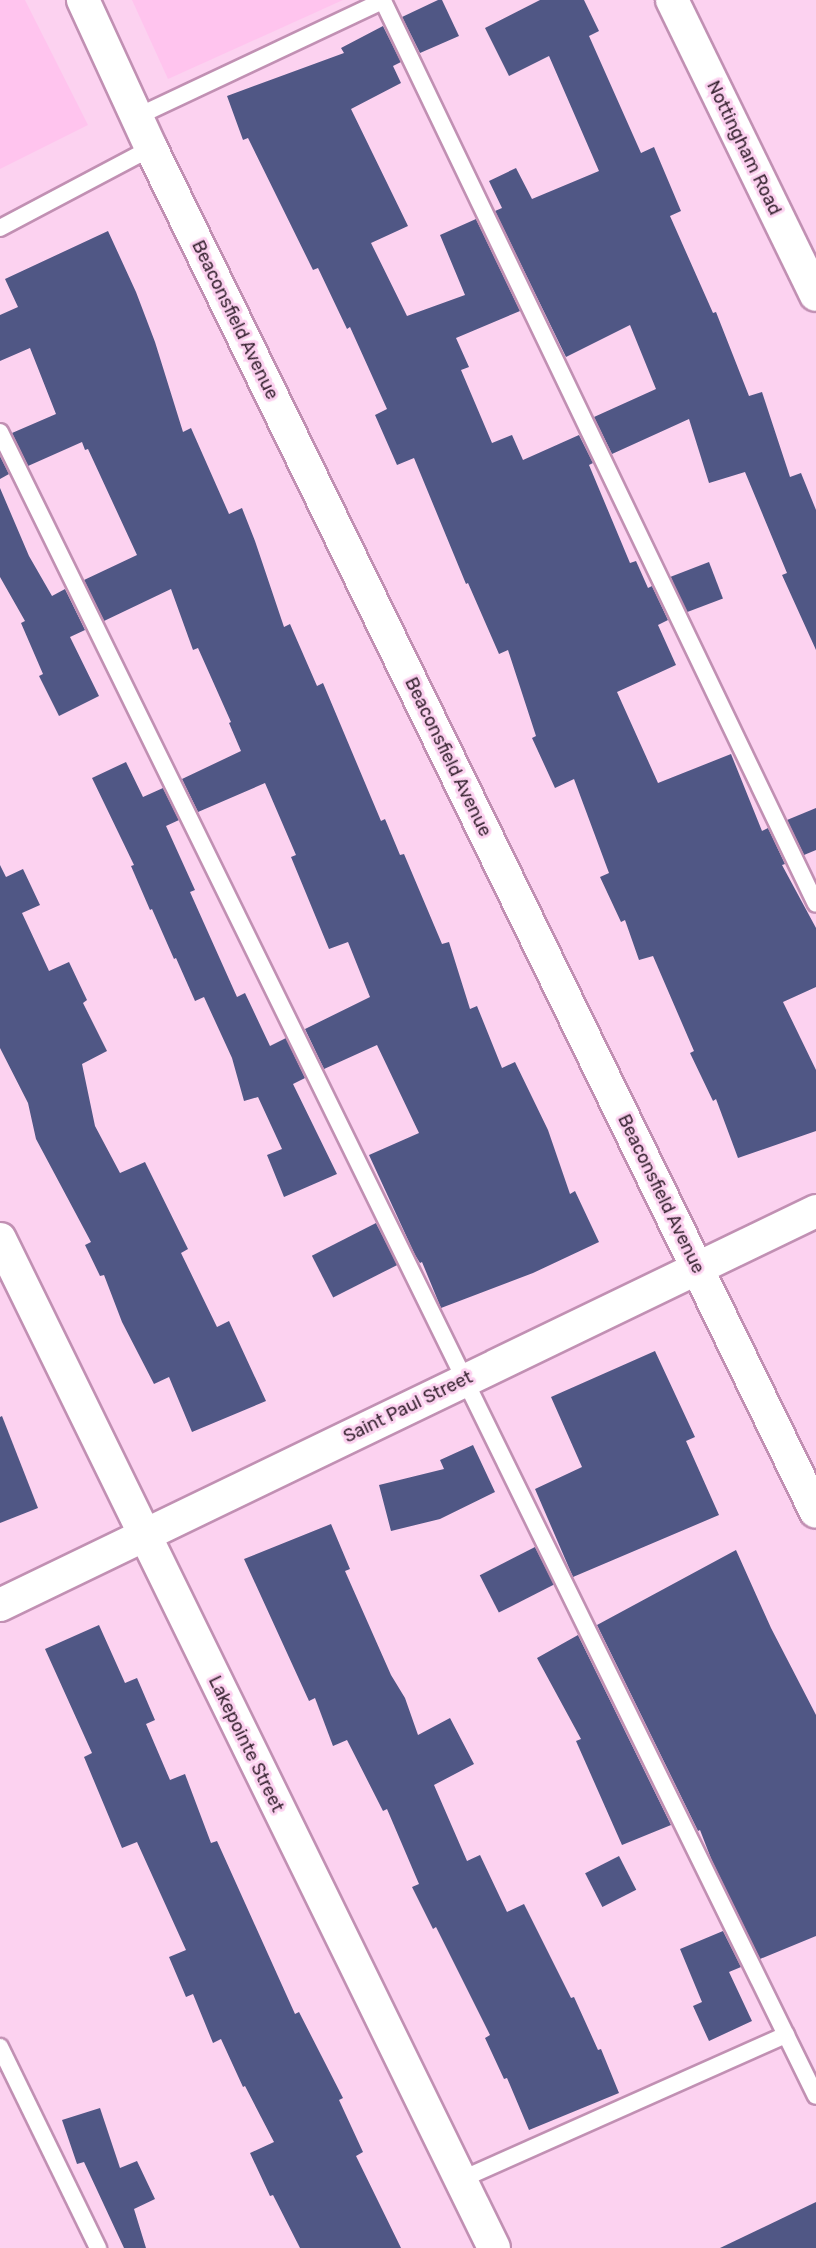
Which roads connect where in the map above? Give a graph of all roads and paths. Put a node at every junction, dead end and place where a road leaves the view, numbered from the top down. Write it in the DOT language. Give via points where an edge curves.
graph roads {
  1 [pos="83,0"];
  2 [pos="672,0"];
  3 [pos="136,117"];
  4 [pos="151,148"];
  5 [pos="0,228"];
  6 [pos="816,296"];
  7 [pos="0,432"];
  8 [pos="816,904"];
  9 [pos="816,1211"];
  10 [pos="0,1239"];
  11 [pos="697,1268"];
  12 [pos="465,1380"];
  13 [pos="816,1512"];
  14 [pos="144,1535"];
  15 [pos="0,1605"];
  16 [pos="786,2035"];
  17 [pos="0,2047"];
  18 [pos="816,2096"];
  19 [pos="460,2180"];
  20 [pos="98,2248"];
  21 [pos="494,2248"];
  1 -- 3 [label="street, Beaconsfield Avenue"];
  2 -- 6 [label="street, Nottingham Road"];
  3 -- 4 [label="street, Beaconsfield Avenue"];
  3 -- 8 [label="lane" via="383,1"];
  4 -- 5 [label="lane"];
  4 -- 11 [label="street, Beaconsfield Avenue"];
  7 -- 12 [label="lane"];
  9 -- 11 [label="street, Saint Paul Street"];
  10 -- 14 [label="street, Lakepointe Street"];
  11 -- 12 [label="street, Saint Paul Street"];
  11 -- 13 [label="street, Beaconsfield Avenue"];
  12 -- 14 [label="street, Saint Paul Street"];
  12 -- 16 [label="lane"];
  14 -- 15 [label="street, Saint Paul Street"];
  14 -- 19 [label="street, Lakepointe Street"];
  16 -- 18 [label="lane"];
  16 -- 19 [label="lane"];
  17 -- 20 [label="lane"];
  19 -- 21 [label="street, Lakepointe Street"];
}
